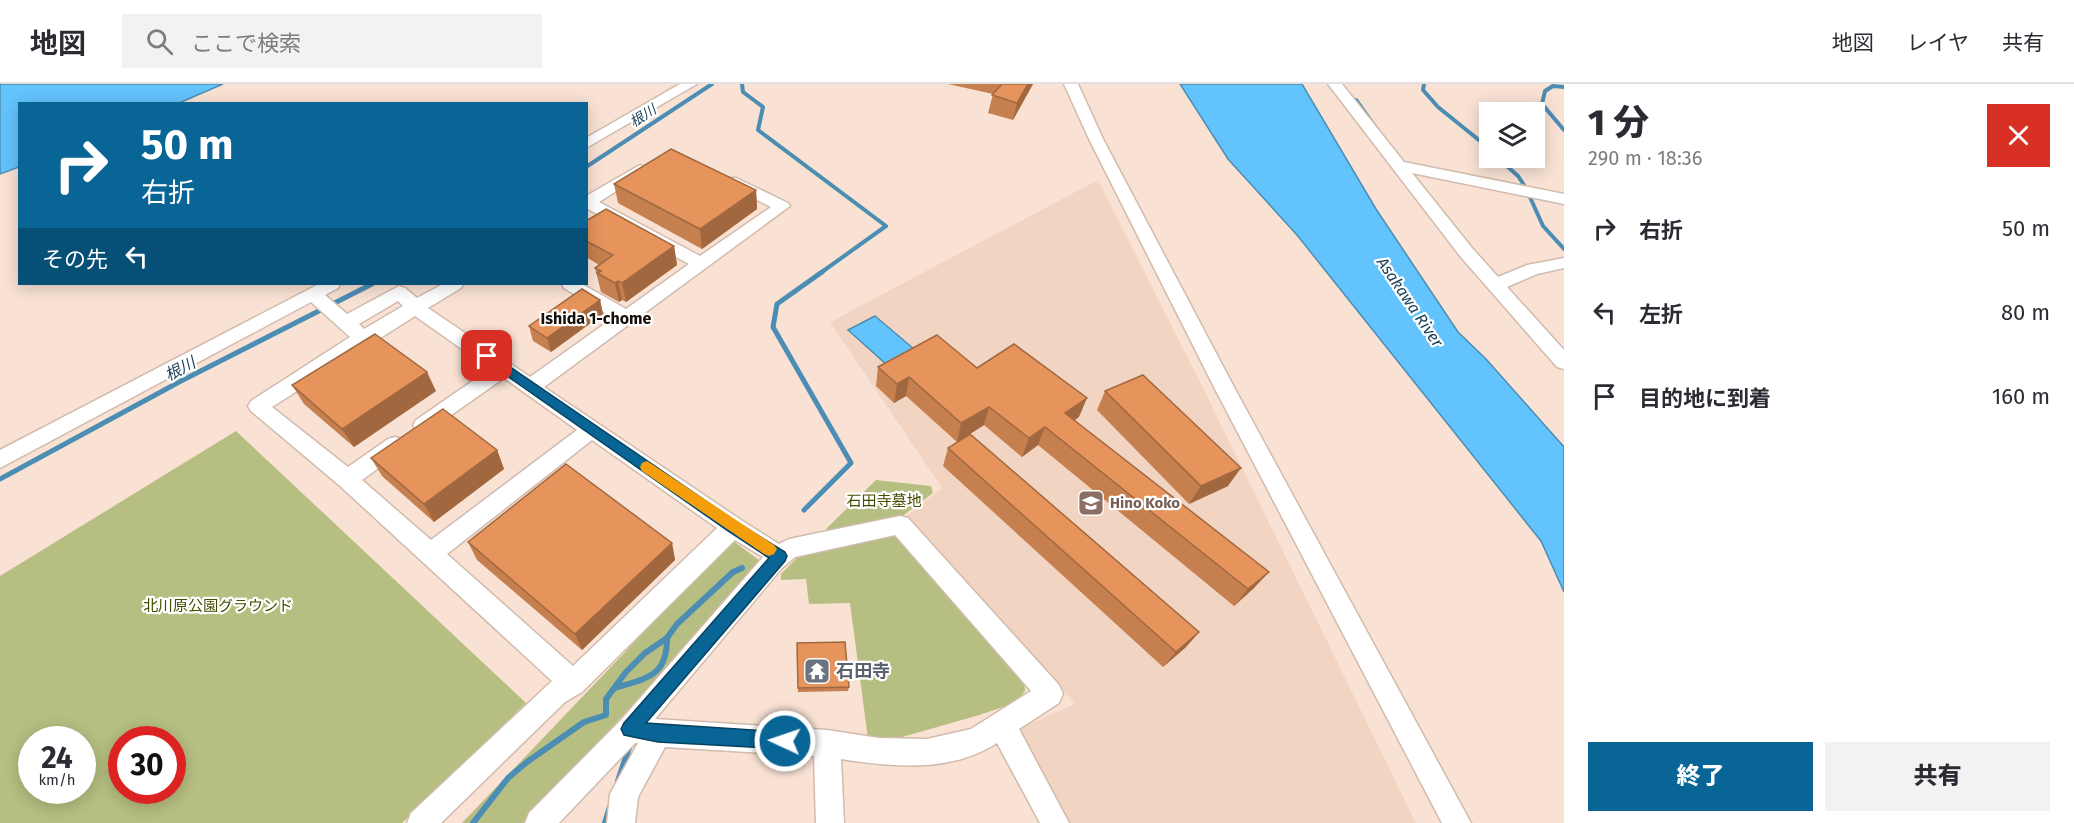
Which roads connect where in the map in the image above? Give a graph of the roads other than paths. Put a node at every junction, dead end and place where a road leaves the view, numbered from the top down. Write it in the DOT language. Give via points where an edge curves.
graph roads {
  1 [pos="690,84"];
  2 [pos="1071,84"];
  3 [pos="1335,84"];
  4 [pos="588,143"];
  5 [pos="657,160"];
  6 [pos="1396,165"];
  7 [pos="720,176"];
  8 [pos="1564,199"];
  9 [pos="588,201"];
  10 [pos="588,203"];
  11 [pos="1564,263"];
  12 [pos="701,264"];
  13 [pos="332,285"];
  14 [pos="453,285"];
  15 [pos="572,285"];
  16 [pos="1495,285"];
  17 [pos="328,308"];
  18 [pos="416,308"];
  19 [pos="626,317"];
  20 [pos="363,338"];
  21 [pos="1564,362"];
  22 [pos="505,368"];
  23 [pos="531,386"];
  24 [pos="592,429"];
  25 [pos="0,460"];
  26 [pos="347,479"];
  27 [pos="733,527"];
  28 [pos="430,554"];
  29 [pos="780,556"];
  30 [pos="573,683"];
  31 [pos="1002,725"];
  32 [pos="630,729"];
  33 [pos="658,733"];
  34 [pos="828,743"];
  35 [pos="421,823"];
  36 [pos="539,823"];
  37 [pos="621,823"];
  38 [pos="830,823"];
  39 [pos="1055,823"];
  40 [pos="1458,823"];
  1 -- 4 [label="street"];
  2 -- 40 [label="street" via="1235,409"];
  3 -- 6 [label="street"];
  5 -- 9 [label="street"];
  6 -- 8 [label="street"];
  6 -- 16 [label="street"];
  7 -- 12 [label="street" via="782,206"];
  10 -- 12 [label="street"];
  11 -- 16 [label="street" via="1522,272"];
  12 -- 19 [label="street"];
  13 -- 17 [label="street"];
  14 -- 18 [label="street"];
  15 -- 19 [label="street"];
  16 -- 21 [label="street"];
  17 -- 18 [label="street" via="399,292"];
  17 -- 20 [label="street"];
  17 -- 25 [label="street"];
  18 -- 20 [label="street"];
  18 -- 22 [label="street"];
  19 -- 23 [label="street"];
  20 -- 26 [label="street" via="258,406"];
  22 -- 23 [label="street"];
  22 -- 26 [label="street"];
  23 -- 24 [label="street"];
  24 -- 27 [label="street"];
  24 -- 28 [label="street"];
  26 -- 28 [label="street"];
  27 -- 29 [label="street"];
  27 -- 30 [label="street"];
  28 -- 30 [label="street"];
  29 -- 31 [label="street" via="789,549 900,525 1050,694"];
  29 -- 32 [label="street"];
  30 -- 35 [label="street" via="556,693"];
  31 -- 34 [label="street" via="976,741 927,752 879,752"];
  31 -- 39 [label="street"];
  32 -- 33 [label="street"];
  32 -- 36 [label="street"];
  33 -- 34 [label="street"];
  33 -- 37 [label="street" via="624,794"];
  34 -- 38 [label="street"];
}
